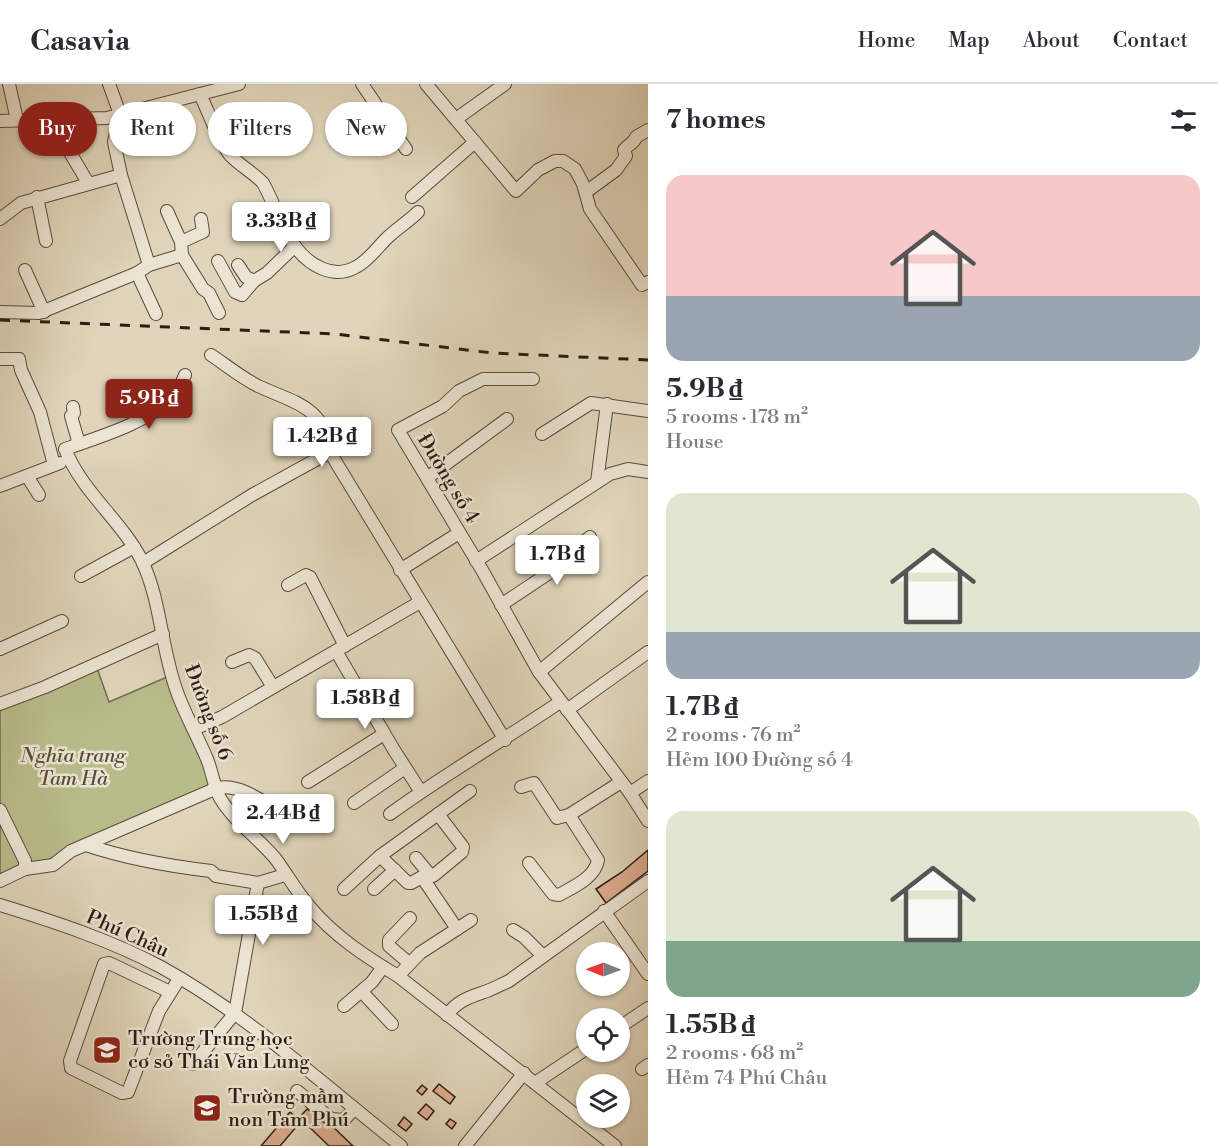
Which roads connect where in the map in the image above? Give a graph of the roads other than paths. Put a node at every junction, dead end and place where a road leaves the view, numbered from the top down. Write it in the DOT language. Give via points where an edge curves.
graph roads {
  1 [pos="9,84"];
  2 [pos="109,84"];
  3 [pos="239,84"];
  4 [pos="362,84"];
  5 [pos="426,84"];
  6 [pos="505,84"];
  7 [pos="220,86"];
  8 [pos="200,94"];
  9 [pos="116,102"];
  10 [pos="168,102"];
  11 [pos="374,102"];
  12 [pos="109,117"];
  13 [pos="456,119"];
  14 [pos="17,120"];
  15 [pos="0,121"];
  16 [pos="648,130"];
  17 [pos="475,142"];
  18 [pos="71,156"];
  19 [pos="117,156"];
  20 [pos="121,175"];
  21 [pos="88,183"];
  22 [pos="586,192"];
  23 [pos="37,197"];
  24 [pos="412,197"];
  25 [pos="168,211"];
  26 [pos="418,212"];
  27 [pos="0,219"];
  28 [pos="201,219"];
  29 [pos="46,241"];
  30 [pos="295,246"];
  31 [pos="181,249"];
  32 [pos="218,261"];
  33 [pos="149,265"];
  34 [pos="238,265"];
  35 [pos="25,270"];
  36 [pos="137,273"];
  37 [pos="254,281"];
  38 [pos="648,282"];
  39 [pos="0,312"];
  40 [pos="44,312"];
  41 [pos="219,313"];
  42 [pos="156,314"];
  43 [pos="211,355"];
  44 [pos="0,359"];
  45 [pos="185,375"];
  46 [pos="533,379"];
  47 [pos="607,404"];
  48 [pos="73,407"];
  49 [pos="648,411"];
  50 [pos="507,419"];
  51 [pos="542,434"];
  52 [pos="79,444"];
  53 [pos="330,452"];
  54 [pos="69,459"];
  55 [pos="54,465"];
  56 [pos="648,472"];
  57 [pos="27,476"];
  58 [pos="427,478"];
  59 [pos="597,483"];
  60 [pos="0,486"];
  61 [pos="39,495"];
  62 [pos="459,533"];
  63 [pos="590,537"];
  64 [pos="134,547"];
  65 [pos="476,561"];
  66 [pos="142,563"];
  67 [pos="400,570"];
  68 [pos="81,576"];
  69 [pos="648,582"];
  70 [pos="288,585"];
  71 [pos="420,602"];
  72 [pos="501,605"];
  73 [pos="62,621"];
  74 [pos="164,633"];
  75 [pos="0,649"];
  76 [pos="340,649"];
  77 [pos="648,652"];
  78 [pos="232,662"];
  79 [pos="539,672"];
  80 [pos="273,687"];
  81 [pos="0,704"];
  82 [pos="563,706"];
  83 [pos="194,729"];
  84 [pos="384,734"];
  85 [pos="505,740"];
  86 [pos="405,768"];
  87 [pos="648,781"];
  88 [pos="308,782"];
  89 [pos="621,782"];
  90 [pos="522,787"];
  91 [pos="217,788"];
  92 [pos="470,791"];
  93 [pos="422,792"];
  94 [pos="630,793"];
  95 [pos="354,803"];
  96 [pos="0,810"];
  97 [pos="390,814"];
  98 [pos="438,814"];
  99 [pos="569,815"];
  100 [pos="292,820"];
  101 [pos="648,821"];
  102 [pos="86,844"];
  103 [pos="380,856"];
  104 [pos="416,858"];
  105 [pos="529,863"];
  106 [pos="25,869"];
  107 [pos="395,870"];
  108 [pos="285,875"];
  109 [pos="0,881"];
  110 [pos="648,881"];
  111 [pos="258,883"];
  112 [pos="344,889"];
  113 [pos="374,889"];
  114 [pos="0,905"];
  115 [pos="604,911"];
  116 [pos="410,918"];
  117 [pos="471,920"];
  118 [pos="457,928"];
  119 [pos="513,930"];
  120 [pos="543,956"];
  121 [pos="409,963"];
  122 [pos="383,967"];
  123 [pos="648,974"];
  124 [pos="398,976"];
  125 [pos="179,979"];
  126 [pos="170,992"];
  127 [pos="362,992"];
  128 [pos="344,1006"];
  129 [pos="648,1008"];
  130 [pos="235,1013"];
  131 [pos="447,1015"];
  132 [pos="630,1020"];
  133 [pos="392,1024"];
  134 [pos="576,1056"];
  135 [pos="193,1064"];
  136 [pos="524,1074"];
  137 [pos="535,1083"];
  138 [pos="297,1091"];
  139 [pos="354,1108"];
  140 [pos="401,1146"];
  141 [pos="465,1146"];
  142 [pos="615,1146"];
  1 -- 14 [label="street"];
  2 -- 9 [label="street"];
  3 -- 7 [label="street"];
  4 -- 11 [label="street"];
  5 -- 13 [label="street"];
  6 -- 13 [label="street"];
  7 -- 8 [label="street"];
  8 -- 10 [label="street"];
  8 -- 30 [label="street" via="228,153 263,183"];
  12 -- 14 [label="street"];
  13 -- 17 [label="street"];
  14 -- 15 [label="street"];
  16 -- 22 [label="street" via="624,150 622,165"];
  17 -- 22 [label="street" via="516,191 538,170 563,161 575,169"];
  17 -- 24 [label="street"];
  18 -- 21 [label="street"];
  19 -- 20 [label="street"];
  20 -- 21 [label="street"];
  20 -- 33 [label="street"];
  21 -- 23 [label="street"];
  22 -- 38 [label="street" via="590,209 642,285"];
  23 -- 27 [label="street" via="21,202"];
  23 -- 29 [label="street"];
  25 -- 31 [label="street"];
  26 -- 30 [label="street" via="357,267 346,272 319,269"];
  28 -- 31 [label="street" via="203,232"];
  30 -- 37 [label="street"];
  31 -- 33 [label="street"];
  31 -- 41 [label="street"];
  32 -- 37 [label="street" via="236,292 242,295"];
  33 -- 36 [label="street"];
  34 -- 37 [label="street"];
  35 -- 40 [label="street"];
  36 -- 40 [label="street"];
  36 -- 42 [label="street"];
  39 -- 40 [label="street"];
  43 -- 53 [label="street" via="256,385 299,402 315,414 334,448"];
  44 -- 55 [label="street" via="19,359 40,412"];
  45 -- 52 [label="street" via="176,394 158,408 126,427"];
  46 -- 58 [label="street, Đường số 4" via="483,380 398,430"];
  47 -- 49 [label="street"];
  47 -- 51 [label="street" via="591,403"];
  47 -- 59 [label="street"];
  48 -- 52 [label="street" via="71,416"];
  50 -- 58 [label="street"];
  52 -- 54 [label="street" via="65,449"];
  53 -- 66 [label="street"];
  53 -- 67 [label="street"];
  54 -- 55 [label="street"];
  54 -- 64 [label="street, Đường số 6"];
  55 -- 57 [label="street"];
  56 -- 59 [label="street" via="628,469"];
  57 -- 60 [label="street"];
  57 -- 61 [label="street"];
  58 -- 62 [label="street, Đường số 4"];
  59 -- 65 [label="street"];
  62 -- 65 [label="street, Đường số 4"];
  62 -- 67 [label="street"];
  63 -- 72 [label="street" via="563,557 561,565"];
  64 -- 66 [label="street, Đường số 6"];
  64 -- 68 [label="street"];
  65 -- 72 [label="street, Đường số 4"];
  66 -- 74 [label="street, Đường số 6"];
  67 -- 71 [label="street"];
  69 -- 79 [label="street"];
  70 -- 76 [label="street" via="306,575 310,577"];
  71 -- 76 [label="street"];
  71 -- 85 [label="street"];
  72 -- 79 [label="street, Đường số 4"];
  73 -- 75 [label="street"];
  74 -- 81 [label="street"];
  74 -- 83 [label="street, Đường số 6" via="175,686"];
  76 -- 80 [label="street"];
  76 -- 84 [label="street"];
  77 -- 82 [label="street"];
  78 -- 80 [label="street" via="249,655 255,658"];
  79 -- 82 [label="street, Đường số 4"];
  80 -- 83 [label="street"];
  82 -- 85 [label="street"];
  82 -- 89 [label="street, Đường số 4"];
  83 -- 91 [label="street, Đường số 6"];
  84 -- 86 [label="street"];
  84 -- 88 [label="street"];
  85 -- 93 [label="street"];
  86 -- 93 [label="street"];
  86 -- 95 [label="street"];
  87 -- 94 [label="street"];
  89 -- 94 [label="street, Đường số 4"];
  89 -- 99 [label="street"];
  90 -- 99 [label="street" via="534,783 557,818"];
  91 -- 100 [label="street" via="240,788"];
  91 -- 102 [label="street"];
  91 -- 108 [label="street, Đường số 6" via="225,804"];
  92 -- 98 [label="street"];
  93 -- 97 [label="street"];
  94 -- 101 [label="street, Đường số 4"];
  96 -- 106 [label="street" via="25,861"];
  98 -- 103 [label="street"];
  98 -- 104 [label="street" via="463,847 462,852 433,876"];
  99 -- 105 [label="street" via="598,860 584,881 559,896 553,894"];
  102 -- 106 [label="street" via="52,865"];
  102 -- 111 [label="street" via="126,857"];
  103 -- 107 [label="street"];
  103 -- 112 [label="street"];
  106 -- 109 [label="street"];
  107 -- 113 [label="street"];
  107 -- 118 [label="street" via="410,884 422,877"];
  108 -- 111 [label="street"];
  108 -- 122 [label="street, Đường số 6" via="330,928"];
  110 -- 115 [label="street"];
  111 -- 130 [label="street"];
  114 -- 125 [label="street, Phú Châu" via="100,939"];
  115 -- 120 [label="street"];
  115 -- 123 [label="street"];
  116 -- 121 [label="street" via="388,940 389,946"];
  117 -- 118 [label="street"];
  118 -- 121 [label="street"];
  119 -- 120 [label="street"];
  120 -- 131 [label="street" via="509,981 454,1005"];
  121 -- 124 [label="street"];
  122 -- 124 [label="street, Đường số 6"];
  122 -- 127 [label="street"];
  124 -- 131 [label="street, Đường số 6"];
  125 -- 126 [label="street"];
  125 -- 130 [label="street, Phú Châu"];
  126 -- 126 [label="street" via="128,1092 122,1093 71,1068 70,1061 104,964"];
  127 -- 128 [label="street"];
  127 -- 133 [label="street"];
  129 -- 132 [label="street"];
  130 -- 135 [label="street"];
  130 -- 139 [label="street, Phú Châu"];
  131 -- 136 [label="street, Đường số 6"];
  134 -- 137 [label="street"];
  136 -- 137 [label="street, Đường số 6"];
  136 -- 141 [label="street"];
  137 -- 142 [label="street, Đường số 6"];
  138 -- 139 [label="street" via="331,1119 344,1120"];
  139 -- 140 [label="street, Phú Châu"];
}
